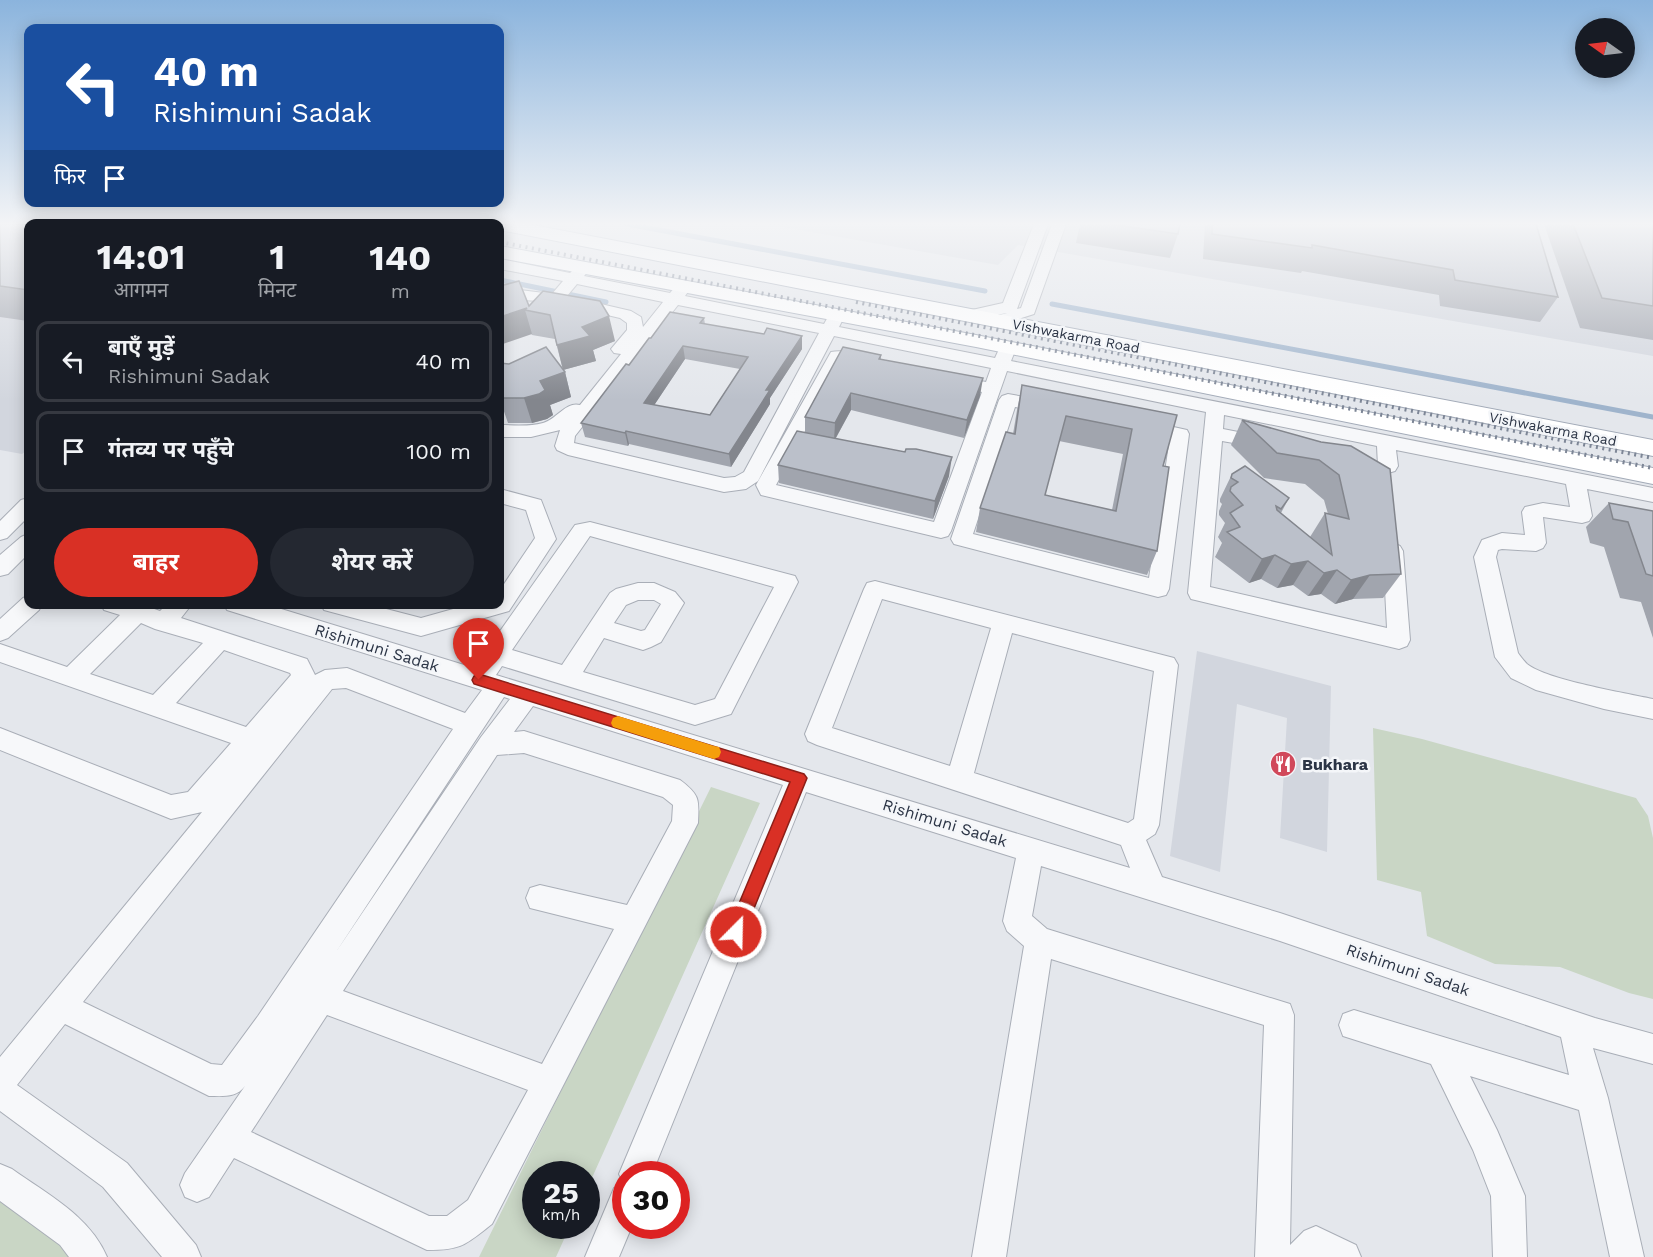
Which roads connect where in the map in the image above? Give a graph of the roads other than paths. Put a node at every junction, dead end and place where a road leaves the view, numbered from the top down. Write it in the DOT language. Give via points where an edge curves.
graph roads {
  1 [pos="570,283"];
  2 [pos="627,283"];
  3 [pos="802,283"];
  4 [pos="1019,283"];
  5 [pos="1038,283"];
  6 [pos="680,292"];
  7 [pos="504,298"];
  8 [pos="556,299"];
  9 [pos="969,315"];
  10 [pos="997,321"];
  11 [pos="834,322"];
  12 [pos="855,326"];
  13 [pos="837,356"];
  14 [pos="1010,360"];
  15 [pos="882,365"];
  16 [pos="938,377"];
  17 [pos="1101,384"];
  18 [pos="1001,394"];
  19 [pos="1184,401"];
  20 [pos="1096,404"];
  21 [pos="1216,407"];
  22 [pos="1072,412"];
  23 [pos="1126,423"];
  24 [pos="504,431"];
  25 [pos="1214,433"];
  26 [pos="1180,434"];
  27 [pos="791,440"];
  28 [pos="1386,441"];
  29 [pos="813,445"];
  30 [pos="1283,446"];
  31 [pos="1653,448"];
  32 [pos="1365,462"];
  33 [pos="944,466"];
  34 [pos="1388,466"];
  35 [pos="963,470"];
  36 [pos="1653,476"];
  37 [pos="1575,479"];
  38 [pos="1389,489"];
  39 [pos="1653,495"];
  40 [pos="504,497"];
  41 [pos="24,509"];
  42 [pos="0,533"];
  43 [pos="1392,536"];
  44 [pos="24,541"];
  45 [pos="24,546"];
  46 [pos="0,568"];
  47 [pos="504,601"];
  48 [pos="25,609"];
  49 [pos="124,609"];
  50 [pos="176,609"];
  51 [pos="251,609"];
  52 [pos="335,609"];
  53 [pos="349,609"];
  54 [pos="486,609"];
  55 [pos="136,614"];
  56 [pos="373,615"];
  57 [pos="163,622"];
  58 [pos="1003,624"];
  59 [pos="599,628"];
  60 [pos="0,632"];
  61 [pos="323,632"];
  62 [pos="219,641"];
  63 [pos="353,641"];
  64 [pos="0,654"];
  65 [pos="497,655"];
  66 [pos="568,676"];
  67 [pos="71,678"];
  68 [pos="489,683"];
  69 [pos="527,695"];
  70 [pos="157,707"];
  71 [pos="1653,709"];
  72 [pos="470,725"];
  73 [pos="0,739"];
  74 [pos="250,739"];
  75 [pos="490,745"];
  76 [pos="799,778"];
  77 [pos="959,780"];
  78 [pos="1131,836"];
  79 [pos="1031,850"];
  80 [pos="1152,887"];
  81 [pos="540,898"];
  82 [pos="634,921"];
  83 [pos="1039,941"];
  84 [pos="324,999"];
  85 [pos="60,1006"];
  86 [pos="1354,1025"];
  87 [pos="1575,1027"];
  88 [pos="1653,1049"];
  89 [pos="1441,1052"];
  90 [pos="0,1081"];
  91 [pos="549,1082"];
  92 [pos="0,1092"];
  93 [pos="1592,1098"];
  94 [pos="229,1138"];
  95 [pos="641,1161"];
  96 [pos="0,1181"];
  97 [pos="198,1185"];
  98 [pos="612,1233"];
  99 [pos="90,1257"];
  100 [pos="184,1257"];
  101 [pos="602,1257"];
  102 [pos="989,1257"];
  103 [pos="1272,1257"];
  104 [pos="1302,1257"];
  105 [pos="1344,1257"];
  106 [pos="1510,1257"];
  107 [pos="1627,1257"];
  1 -- 8 [label="street"];
  2 -- 6 [label="main road, Vishwakarma Road"];
  3 -- 9 [label="main road, Vishwakarma Road"];
  4 -- 9 [label="street" via="1010,308"];
  5 -- 10 [label="street" via="1028,311"];
  6 -- 11 [label="main road, Vishwakarma Road"];
  6 -- 11 [label="street" via="566,435 564,446 724,485 740,484 751,476"];
  7 -- 8 [label="street" via="526,294"];
  8 -- 24 [label="street" via="625,314 634,321 635,330 570,416 556,426 538,431"];
  9 -- 10 [label="main road, Vishwakarma Road"];
  10 -- 31 [label="main road, Vishwakarma Road"];
  11 -- 12 [label="main road, Vishwakarma Road"];
  12 -- 13 [label="street"];
  12 -- 14 [label="main road, Vishwakarma Road"];
  13 -- 15 [label="street"];
  13 -- 27 [label="street"];
  14 -- 17 [label="street"];
  14 -- 18 [label="street"];
  14 -- 36 [label="main road, Vishwakarma Road"];
  16 -- 18 [label="street"];
  17 -- 19 [label="street"];
  17 -- 20 [label="street"];
  18 -- 22 [label="street"];
  18 -- 26 [label="street" via="962,539 1158,589"];
  18 -- 35 [label="street"];
  19 -- 21 [label="street"];
  19 -- 26 [label="street"];
  21 -- 25 [label="street"];
  21 -- 28 [label="street"];
  23 -- 26 [label="street"];
  25 -- 30 [label="street"];
  25 -- 43 [label="street" via="1199,593 1399,640"];
  27 -- 29 [label="street"];
  27 -- 35 [label="street" via="766,485 768,490 941,531"];
  28 -- 34 [label="street"];
  28 -- 37 [label="street"];
  32 -- 34 [label="street"];
  33 -- 35 [label="street"];
  34 -- 38 [label="street"];
  37 -- 39 [label="street"];
  37 -- 71 [label="street" via="1592,518 1543,510 1532,512 1536,543 1502,541 1489,545 1485,557 1507,657 1519,671 1536,680"];
  40 -- 47 [label="street" via="534,505 546,539"];
  41 -- 42 [label="street"];
  42 -- 44 [label="street"];
  45 -- 46 [label="street"];
  48 -- 60 [label="street"];
  49 -- 55 [label="street"];
  50 -- 57 [label="street"];
  51 -- 61 [label="street, Rishimuni Sadak"];
  52 -- 61 [label="street"];
  53 -- 56 [label="street"];
  54 -- 56 [label="street" via="421,627"];
  55 -- 57 [label="street"];
  55 -- 67 [label="street"];
  56 -- 63 [label="street"];
  57 -- 62 [label="street"];
  58 -- 77 [label="street"];
  58 -- 77 [label="street" via="875,590 817,734"];
  58 -- 78 [label="street" via="1166,665 1146,825"];
  59 -- 66 [label="street"];
  61 -- 63 [label="street, Rishimuni Sadak"];
  62 -- 70 [label="street"];
  62 -- 74 [label="street" via="299,666 304,677"];
  63 -- 68 [label="street, Rishimuni Sadak"];
  64 -- 67 [label="street"];
  65 -- 66 [label="street"];
  65 -- 66 [label="street" via="582,530 787,582 723,707 695,715"];
  65 -- 68 [label="street"];
  67 -- 70 [label="street"];
  68 -- 69 [label="street, Rishimuni Sadak"];
  68 -- 72 [label="street"];
  69 -- 75 [label="street"];
  69 -- 76 [label="street, Rishimuni Sadak"];
  70 -- 74 [label="street"];
  72 -- 85 [label="street" via="347,678 325,681"];
  72 -- 85 [label="street" via="229,1081 209,1080"];
  73 -- 74 [label="street" via="171,807 195,803"];
  75 -- 82 [label="street" via="524,742 671,788 686,800 685,823"];
  75 -- 84 [label="street"];
  76 -- 79 [label="street, Rishimuni Sadak"];
  76 -- 95 [label="street"];
  77 -- 78 [label="street"];
  78 -- 80 [label="street"];
  79 -- 80 [label="street, Rishimuni Sadak"];
  79 -- 83 [label="street" via="1017,921"];
  80 -- 87 [label="street, Rishimuni Sadak"];
  81 -- 82 [label="street"];
  82 -- 91 [label="street"];
  83 -- 102 [label="street"];
  83 -- 103 [label="street" via="1279,1015"];
  84 -- 91 [label="street"];
  84 -- 94 [label="street"];
  85 -- 90 [label="street"];
  86 -- 89 [label="street"];
  87 -- 88 [label="street, Rishimuni Sadak"];
  87 -- 93 [label="street"];
  89 -- 93 [label="street"];
  89 -- 106 [label="street" via="1486,1141 1508,1196"];
  91 -- 94 [label="street" via="480,1212 453,1233 427,1233"];
  92 -- 100 [label="street" via="115,1175"];
  93 -- 107 [label="street"];
  94 -- 97 [label="street"];
  96 -- 99 [label="street" via="72,1233"];
  98 -- 101 [label="street"];
  104 -- 105 [label="street" via="1316,1243"];
}
